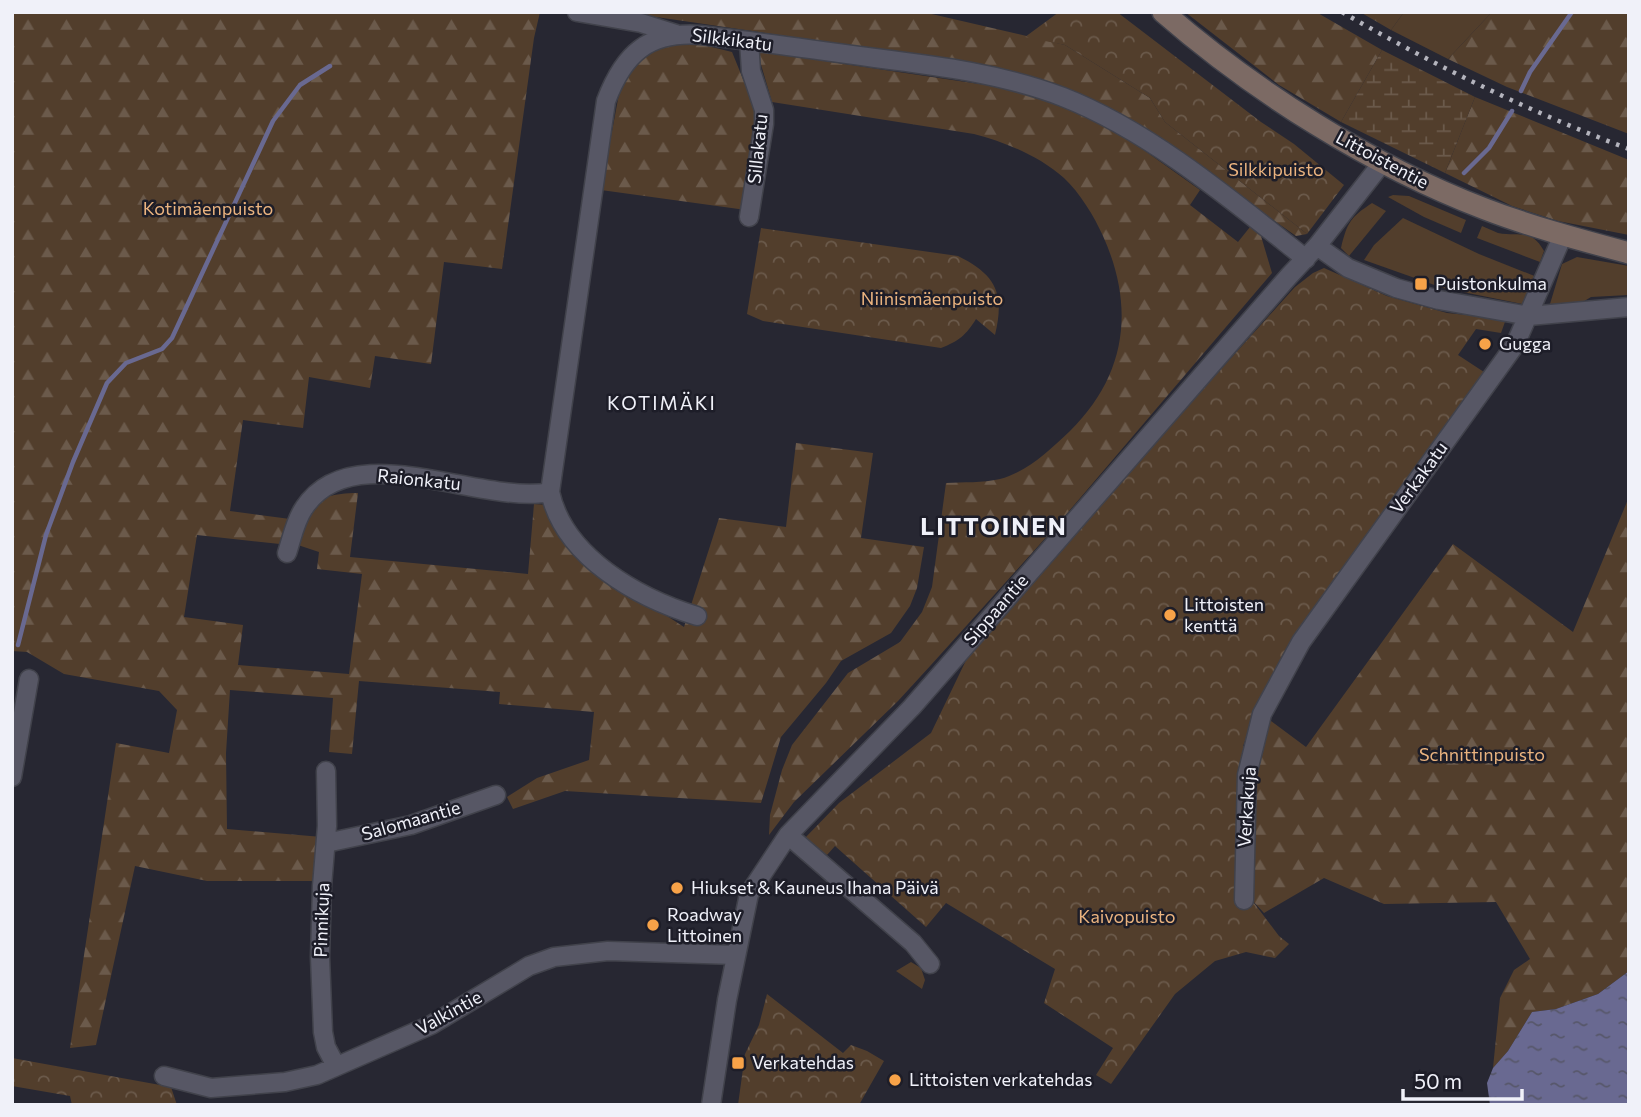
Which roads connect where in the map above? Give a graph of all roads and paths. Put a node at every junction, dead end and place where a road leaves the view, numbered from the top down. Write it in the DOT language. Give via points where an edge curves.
graph roads {
  1 [pos="577,12"];
  2 [pos="1163,12"];
  3 [pos="676,34"];
  4 [pos="749,41"];
  5 [pos="1382,163"];
  6 [pos="749,217"];
  7 [pos="1563,235"];
  8 [pos="1311,253"];
  9 [pos="1629,253"];
  10 [pos="1629,307"];
  11 [pos="1529,316"];
  12 [pos="550,492"];
  13 [pos="287,553"];
  14 [pos="697,616"];
  15 [pos="29,679"];
  16 [pos="1262,714"];
  17 [pos="326,771"];
  18 [pos="12,777"];
  19 [pos="496,795"];
  20 [pos="788,835"];
  21 [pos="326,843"];
  22 [pos="1244,901"];
  23 [pos="735,955"];
  24 [pos="930,964"];
  25 [pos="336,1066"];
  26 [pos="164,1076"];
  27 [pos="711,1105"];
  1 -- 3 [label="street"];
  2 -- 5 [label="street, Littoistentie" via="1267,91"];
  3 -- 4 [label="street, Silkkikatu"];
  3 -- 12 [label="street, Silkkikatu" via="652,41 634,54 606,101"];
  4 -- 6 [label="street, Sillakatu" via="751,71 764,110"];
  4 -- 8 [label="street, Silkkikatu" via="963,70 1065,98 1172,158"];
  5 -- 7 [label="street, Littoistentie" via="1487,210"];
  5 -- 8 [label="street, Sippaantie"];
  7 -- 9 [label="street, Littoistentie"];
  7 -- 11 [label="street, Verkakatu"];
  8 -- 11 [label="street, Silkkikatu" via="1396,288"];
  8 -- 20 [label="street, Sippaantie" via="912,707"];
  10 -- 11 [label="street, Silkkikatu"];
  11 -- 16 [label="street, Verkakatu" via="1515,345 1301,642"];
  12 -- 13 [label="street, Raionkatu" via="516,494 406,476 355,476 325,487 305,506"];
  12 -- 14 [label="street" via="557,516 586,555 634,588"];
  15 -- 18 [label="street"];
  16 -- 22 [label="street, Verkakuja" via="1247,775"];
  17 -- 21 [label="street, Pinnikuja"];
  19 -- 21 [label="street, Salomaantie" via="411,825"];
  20 -- 23 [label="street, Sippaantie" via="749,894"];
  20 -- 24 [label="street" via="913,943"];
  21 -- 25 [label="street, Pinnikuja" via="320,957 323,1032"];
  23 -- 25 [label="street, Valkintie" via="608,951 554,957 529,965 431,1025"];
  23 -- 27 [label="street, Sippaantie"];
  25 -- 26 [label="street, Valkintie" via="285,1082 211,1087"];
}
